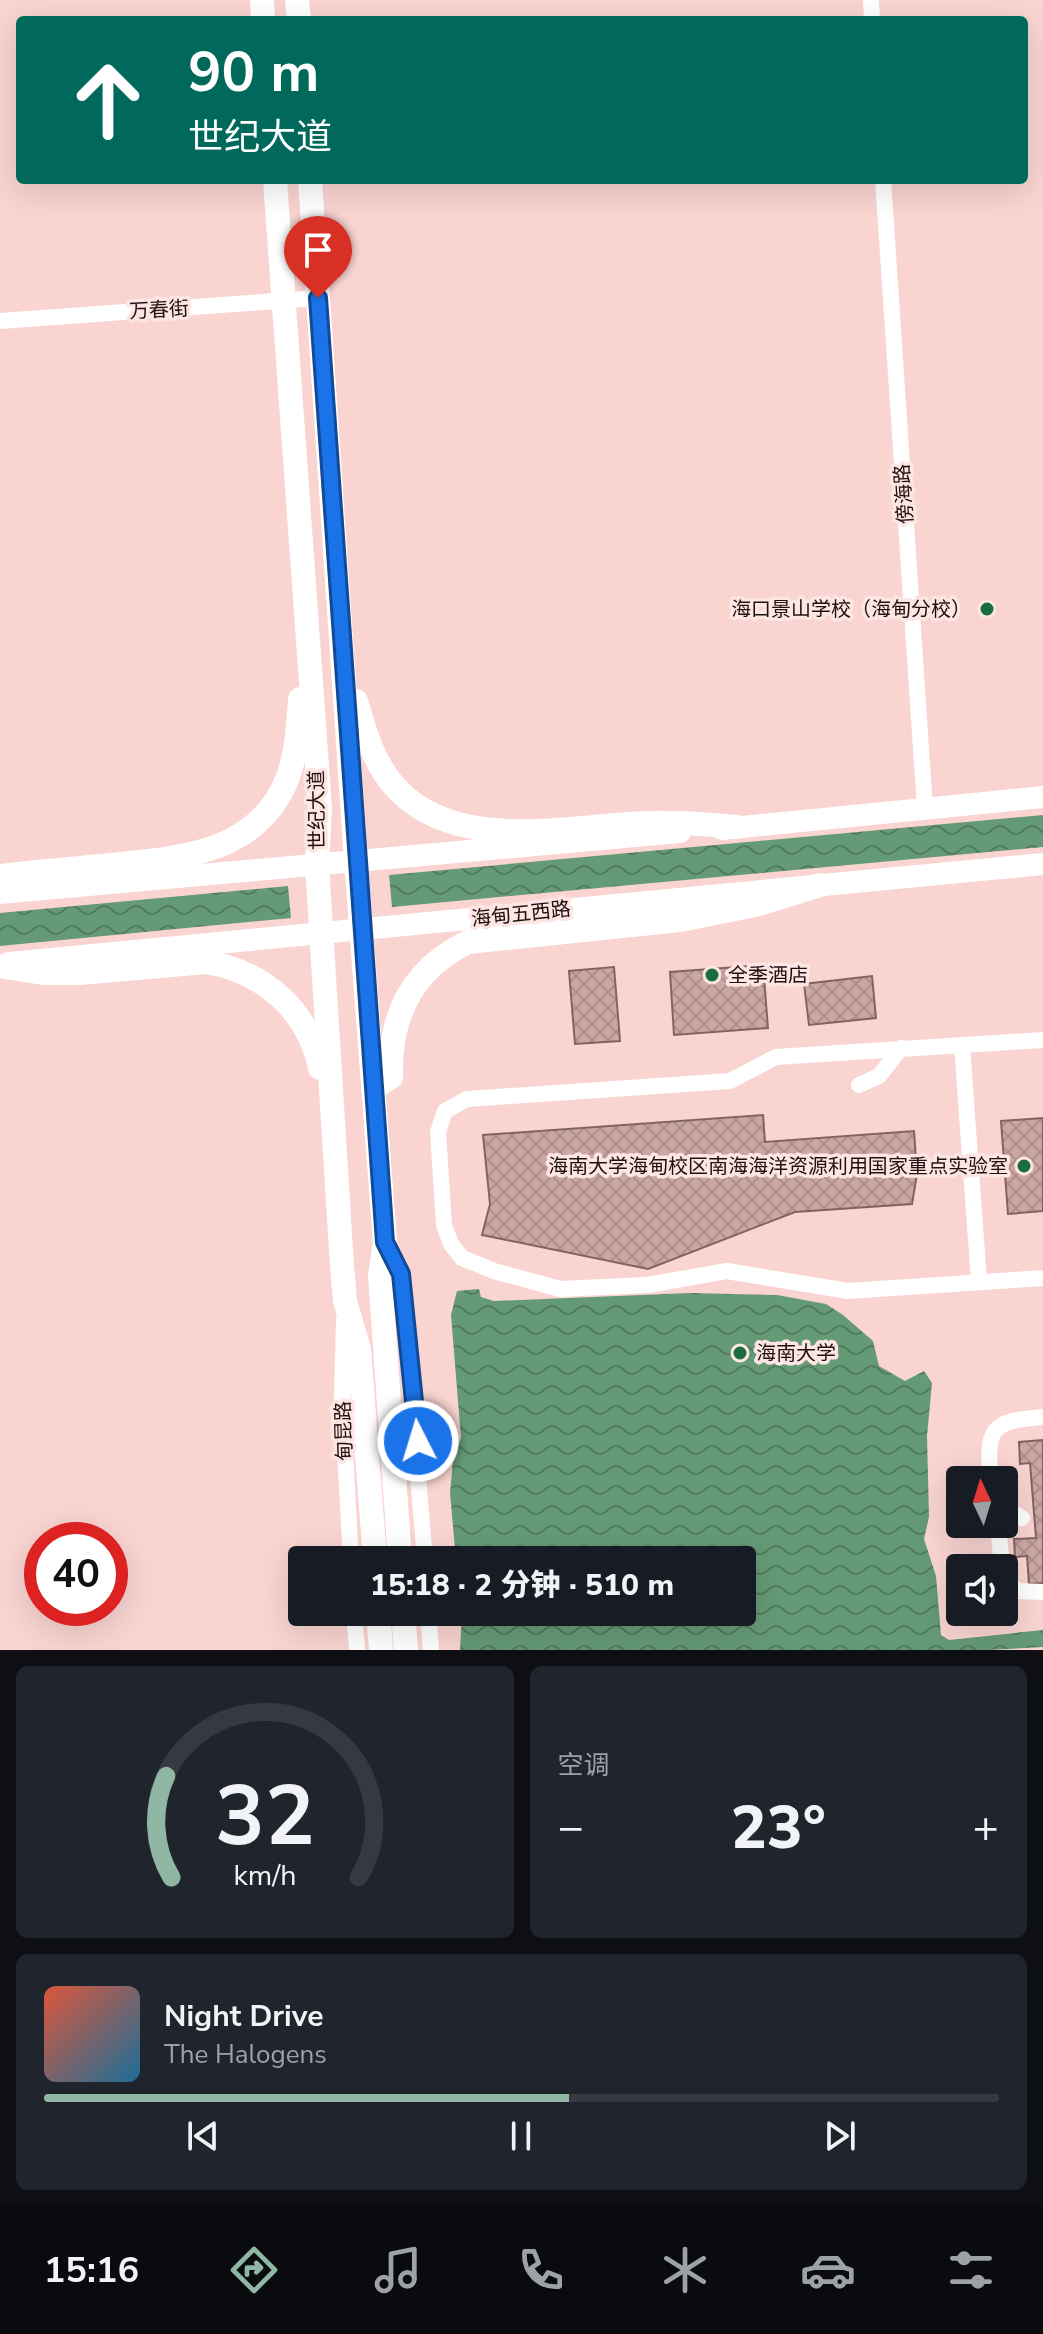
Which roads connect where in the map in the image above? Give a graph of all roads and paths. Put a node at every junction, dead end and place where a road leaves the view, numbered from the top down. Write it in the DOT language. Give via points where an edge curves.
graph roads {
  1 [pos="275,184"];
  2 [pos="310,184"];
  3 [pos="883,184"];
  4 [pos="891,184"];
  5 [pos="318,294"];
  6 [pos="283,297"];
  7 [pos="0,313"];
  8 [pos="0,321"];
  9 [pos="308,641"];
  10 [pos="343,649"];
  11 [pos="1043,797"];
  12 [pos="930,808"];
  13 [pos="737,827"];
  14 [pos="356,861"];
  15 [pos="317,864"];
  16 [pos="1043,864"];
  17 [pos="0,876"];
  18 [pos="820,885"];
  19 [pos="0,893"];
  20 [pos="361,930"];
  21 [pos="321,933"];
  22 [pos="0,965"];
  23 [pos="1043,1040"];
  24 [pos="965,1050"];
  25 [pos="1043,1050"];
  26 [pos="898,1052"];
  27 [pos="330,1081"];
  28 [pos="859,1085"];
  29 [pos="373,1088"];
  30 [pos="385,1242"];
  31 [pos="1043,1270"];
  32 [pos="981,1278"];
  33 [pos="1043,1278"];
  34 [pos="345,1301"];
  35 [pos="1043,1420"];
  36 [pos="993,1466"];
  37 [pos="1018,1516"];
  38 [pos="1022,1518"];
  39 [pos="350,1546"];
  40 [pos="374,1546"];
  41 [pos="399,1546"];
  42 [pos="424,1546"];
  43 [pos="1018,1591"];
  44 [pos="1043,1595"];
  45 [pos="1018,1596"];
  46 [pos="355,1626"];
  47 [pos="379,1626"];
  48 [pos="404,1626"];
  49 [pos="429,1626"];
  50 [pos="357,1650"];
  51 [pos="381,1650"];
  52 [pos="406,1650"];
  53 [pos="431,1650"];
  1 -- 6 [label="highway, 世纪大道"];
  2 -- 5 [label="highway, 世纪大道"];
  3 -- 12 [label="street, 傍海路"];
  4 -- 12 [label="street, 傍海路"];
  5 -- 6 [label="street, 万春街"];
  5 -- 10 [label="highway, 世纪大道"];
  6 -- 7 [label="street, 万春街"];
  6 -- 8 [label="street, 万春街"];
  6 -- 9 [label="highway, 世纪大道"];
  9 -- 15 [label="highway, 世纪大道" via="320,808"];
  9 -- 17 [label="highway" via="289,771 268,812 243,835 180,858"];
  10 -- 13 [label="highway" via="352,664 361,719 383,772 416,805 441,818 471,827 510,829 660,823"];
  10 -- 14 [label="highway, 世纪大道"];
  11 -- 12 [label="main road"];
  12 -- 13 [label="main road"];
  13 -- 14 [label="main road"];
  14 -- 15 [label="main road"];
  14 -- 20 [label="highway, 世纪大道"];
  15 -- 19 [label="main road"];
  15 -- 21 [label="highway, 世纪大道"];
  16 -- 18 [label="main road, 海甸五西路"];
  18 -- 20 [label="main road, 海甸五西路"];
  18 -- 29 [label="highway" via="680,920 468,942 439,959 409,992 391,1039 391,1077"];
  20 -- 21 [label="main road, 海甸五西路"];
  20 -- 29 [label="highway, 世纪大道"];
  21 -- 22 [label="main road, 海甸五西路"];
  21 -- 27 [label="highway, 世纪大道"];
  22 -- 27 [label="highway" via="80,973 206,962 240,970 287,1003"];
  23 -- 24 [label="street"];
  24 -- 25 [label="street"];
  24 -- 26 [label="street"];
  24 -- 32 [label="street"];
  26 -- 28 [label="street" via="879,1076"];
  26 -- 32 [label="street" via="769,1066 731,1087 467,1106 452,1116 446,1132 451,1224 458,1241 479,1259 560,1282 647,1279 724,1265 862,1285"];
  27 -- 34 [label="highway, 世纪大道"];
  29 -- 30 [label="highway, 世纪大道"];
  30 -- 41 [label="highway, 世纪大道" via="380,1276"];
  30 -- 42 [label="street" via="401,1274"];
  31 -- 32 [label="street"];
  32 -- 33 [label="street"];
  34 -- 39 [label="street, 甸昆路" via="342,1397"];
  34 -- 40 [label="highway, 世纪大道" via="359,1349"];
  35 -- 36 [label="street" via="1000,1430"];
  37 -- 38 [label="street"];
  43 -- 44 [label="street"];
  44 -- 45 [label="street"];
  46 -- 50 [label="street"];
  47 -- 51 [label="highway"];
  48 -- 52 [label="highway"];
  49 -- 53 [label="street"];
}
